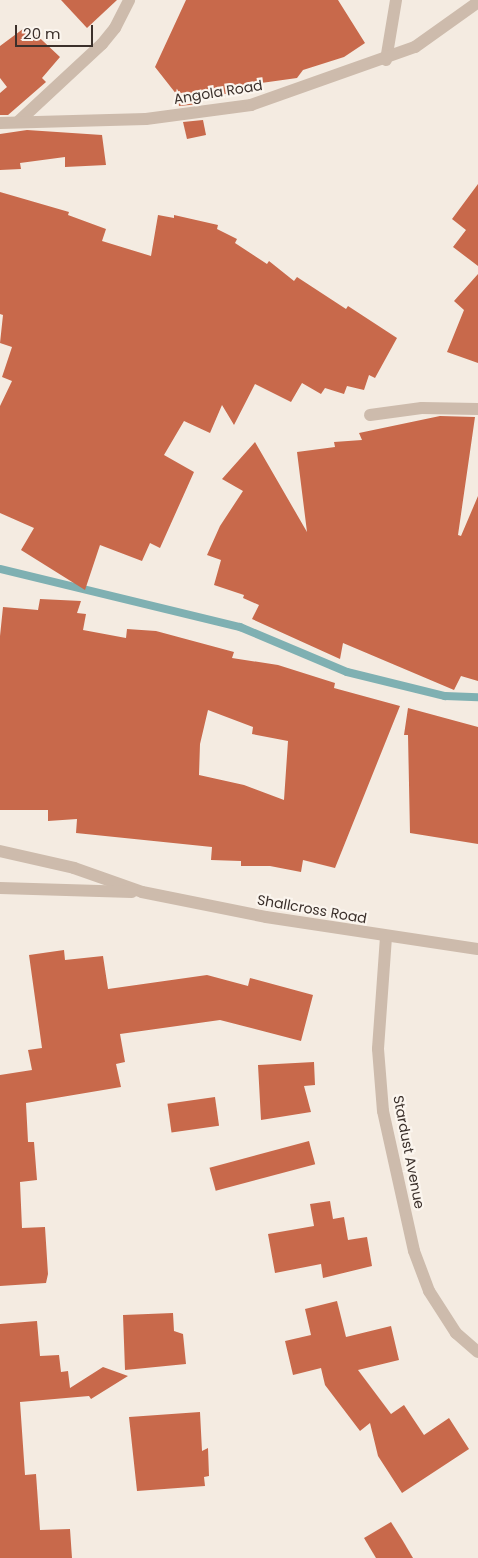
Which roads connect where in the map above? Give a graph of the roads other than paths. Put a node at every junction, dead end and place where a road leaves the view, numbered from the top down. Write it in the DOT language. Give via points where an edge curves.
graph roads {
  1 [pos="129,0"];
  2 [pos="396,0"];
  3 [pos="478,2"];
  4 [pos="386,60"];
  5 [pos="19,121"];
  6 [pos="0,123"];
  7 [pos="478,409"];
  8 [pos="370,415"];
  9 [pos="0,851"];
  10 [pos="0,888"];
  11 [pos="142,892"];
  12 [pos="386,937"];
  13 [pos="478,949"];
  14 [pos="478,1352"];
  1 -- 5 [label="street" via="115,28 102,44"];
  2 -- 4 [label="street"];
  3 -- 4 [label="street, Angola Road" via="415,47"];
  4 -- 5 [label="street, Angola Road" via="251,105 146,119"];
  5 -- 6 [label="street, Angola Road"];
  7 -- 8 [label="street" via="422,408"];
  9 -- 11 [label="street, Shallcross Road" via="74,868"];
  10 -- 11 [label="street, Shallcross Road"];
  11 -- 12 [label="street, Shallcross Road"];
  12 -- 13 [label="street, Shallcross Road"];
  12 -- 14 [label="street, Stardust Avenue" via="378,1049 387,1129 414,1251 429,1291 456,1333"];
}
